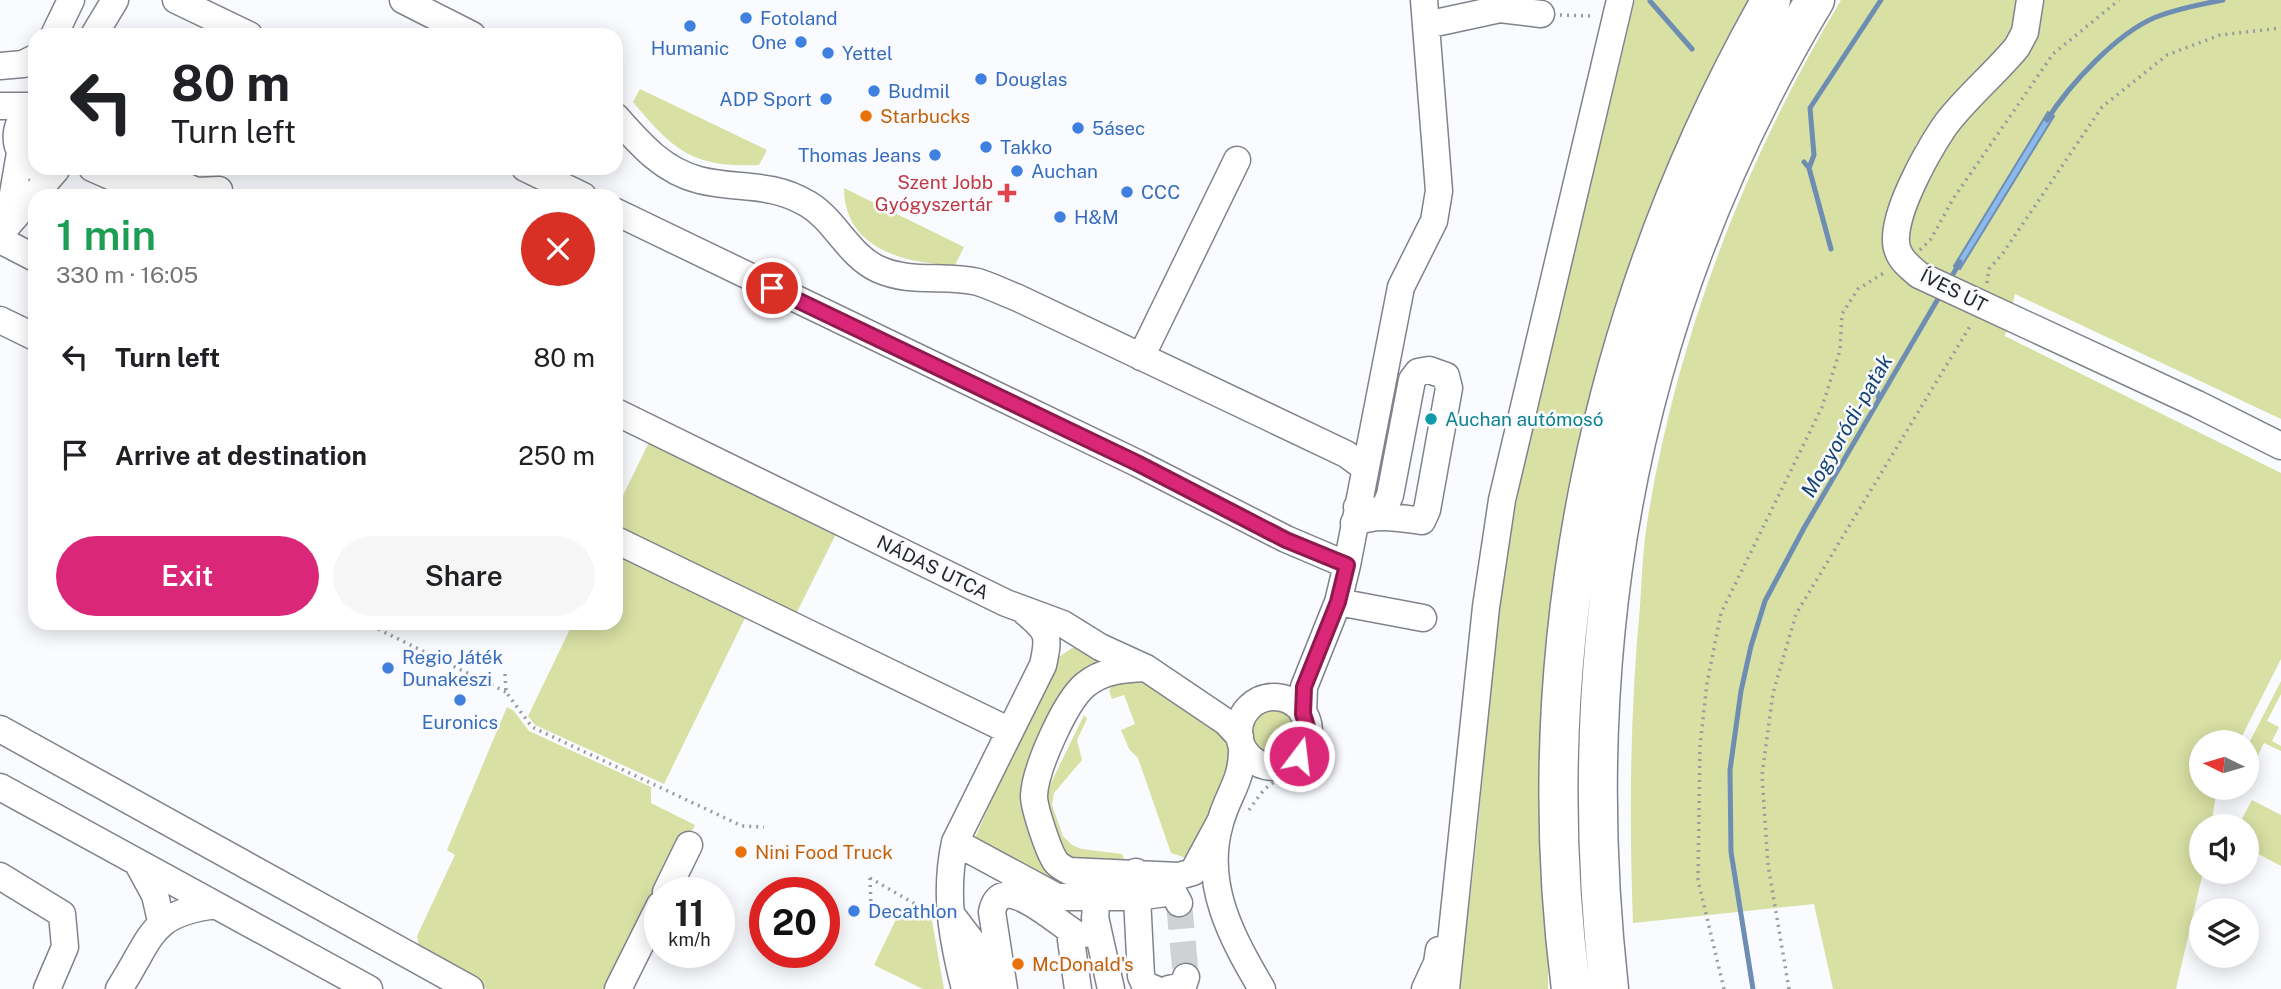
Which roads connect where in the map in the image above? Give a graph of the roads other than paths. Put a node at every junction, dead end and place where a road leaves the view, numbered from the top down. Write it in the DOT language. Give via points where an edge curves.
graph roads {
  1 [pos="71,0"];
  2 [pos="176,0"];
  3 [pos="403,0"];
  4 [pos="1620,0"];
  5 [pos="1771,0"];
  6 [pos="1815,0"];
  7 [pos="2030,0"];
  8 [pos="447,10"];
  9 [pos="1425,13"];
  10 [pos="1541,14"];
  11 [pos="57,28"];
  12 [pos="234,28"];
  13 [pos="465,28"];
  14 [pos="28,62"];
  15 [pos="0,66"];
  16 [pos="0,106"];
  17 [pos="28,106"];
  18 [pos="28,113"];
  19 [pos="623,124"];
  20 [pos="28,148"];
  21 [pos="1237,160"];
  22 [pos="28,167"];
  23 [pos="28,167"];
  24 [pos="108,175"];
  25 [pos="161,175"];
  26 [pos="540,175"];
  27 [pos="140,189"];
  28 [pos="191,189"];
  29 [pos="568,189"];
  30 [pos="623,215"];
  31 [pos="2,235"];
  32 [pos="28,253"];
  33 [pos="0,320"];
  34 [pos="28,334"];
  35 [pos="1142,357"];
  36 [pos="623,415"];
  37 [pos="2281,446"];
  38 [pos="1364,467"];
  39 [pos="1356,515"];
  40 [pos="623,543"];
  41 [pos="1347,565"];
  42 [pos="1338,602"];
  43 [pos="1023,610"];
  44 [pos="1423,618"];
  45 [pos="1100,647"];
  46 [pos="1043,665"];
  47 [pos="1146,668"];
  48 [pos="1273,697"];
  49 [pos="1303,714"];
  50 [pos="0,729"];
  51 [pos="1010,731"];
  52 [pos="1241,742"];
  53 [pos="1282,766"];
  54 [pos="0,787"];
  55 [pos="1220,822"];
  56 [pos="955,842"];
  57 [pos="689,845"];
  58 [pos="137,862"];
  59 [pos="0,876"];
  60 [pos="673,877"];
  61 [pos="1458,878"];
  62 [pos="1137,884"];
  63 [pos="1220,900"];
  64 [pos="1179,903"];
  65 [pos="216,905"];
  66 [pos="938,911"];
  67 [pos="1090,916"];
  68 [pos="161,921"];
  69 [pos="644,937"];
  70 [pos="56,986"];
  71 [pos="119,989"];
  72 [pos="369,989"];
  73 [pos="470,989"];
  74 [pos="618,989"];
  75 [pos="965,989"];
  76 [pos="980,989"];
  77 [pos="1004,989"];
  78 [pos="1078,989"];
  79 [pos="1111,989"];
  80 [pos="1155,989"];
  81 [pos="1262,989"];
  82 [pos="1425,989"];
  83 [pos="1446,989"];
  84 [pos="1571,989"];
  85 [pos="1609,989"];
  1 -- 11 [label="street"];
  2 -- 12 [label="street"];
  3 -- 8 [label="street"];
  4 -- 61 [label="street" via="1502,500 1486,607"];
  5 -- 84 [label="highway" via="1717,99 1675,195 1635,303 1591,473 1569,598 1559,742 1558,822"];
  6 -- 85 [label="highway" via="1766,86 1711,205 1665,332 1628,470 1607,594 1596,742 1598,869"];
  7 -- 37 [label="street, ÍVES ÚT" via="2025,32 2017,47 1945,125 1918,172 1899,219 1896,248 1911,268 1975,301"];
  8 -- 13 [label="street"];
  9 -- 10 [label="street" via="1500,9"];
  9 -- 38 [label="street" via="1439,191 1434,221 1401,287"];
  14 -- 15 [label="street"];
  16 -- 17 [label="street"];
  18 -- 20 [label="street" via="18,124"];
  19 -- 35 [label="street" via="657,160 677,172 709,182 762,186 810,205 855,253 878,268 913,279 977,282"];
  21 -- 35 [label="street"];
  22 -- 31 [label="street"];
  23 -- 31 [label="street"];
  24 -- 27 [label="street"];
  25 -- 28 [label="street"];
  26 -- 29 [label="street"];
  30 -- 41 [label="street" via="1137,463 1286,540"];
  31 -- 32 [label="street"];
  33 -- 34 [label="street"];
  35 -- 38 [label="street" via="1346,454"];
  36 -- 43 [label="street, NÁDAS UTCA"];
  38 -- 39 [label="street"];
  39 -- 39 [label="street" via="1422,521 1449,388 1446,376 1429,370 1418,372 1412,380 1390,495 1385,507"];
  39 -- 41 [label="street"];
  40 -- 51 [label="street"];
  41 -- 42 [label="street"];
  42 -- 44 [label="street"];
  42 -- 48 [label="street"];
  42 -- 49 [label="street" via="1304,687"];
  43 -- 45 [label="street, NÁDAS UTCA" via="1063,624"];
  43 -- 46 [label="street" via="1047,636"];
  45 -- 46 [label="street" via="1075,641 1064,644"];
  45 -- 47 [label="street, NÁDAS UTCA"];
  46 -- 51 [label="street"];
  47 -- 52 [label="street, NÁDAS UTCA" via="1226,722"];
  47 -- 62 [label="street" via="1118,670 1084,685 1065,710 1037,778 1034,798 1056,862 1069,871"];
  48 -- 49 [label="street" via="1290,701"];
  48 -- 52 [label="street" via="1247,711 1241,721"];
  49 -- 53 [label="street" via="1309,733 1305,748"];
  50 -- 73 [label="street"];
  51 -- 56 [label="street"];
  52 -- 53 [label="street" via="1256,762"];
  52 -- 55 [label="street" via="1243,768"];
  53 -- 63 [label="street" via="1261,781 1231,832"];
  54 -- 58 [label="street"];
  55 -- 62 [label="street" via="1193,872"];
  55 -- 63 [label="street" via="1214,853"];
  56 -- 66 [label="street"];
  56 -- 67 [label="street"];
  57 -- 60 [label="street"];
  58 -- 65 [label="street"];
  58 -- 68 [label="street" via="155,895"];
  59 -- 70 [label="street" via="62,914 65,947"];
  61 -- 82 [label="street" via="1446,902 1437,963"];
  61 -- 83 [label="street"];
  62 -- 64 [label="street" via="1172,892"];
  62 -- 67 [label="street"];
  62 -- 80 [label="street" via="1141,976 1145,985"];
  63 -- 81 [label="street" via="1227,926"];
  65 -- 68 [label="street" via="185,909"];
  65 -- 72 [label="street"];
  66 -- 75 [label="street"];
  66 -- 76 [label="street" via="973,943"];
  67 -- 77 [label="street" via="1061,926 1041,908 1010,893 1002,894 992,912"];
  67 -- 78 [label="street" via="1070,940"];
  67 -- 79 [label="street"];
  68 -- 71 [label="street"];
  69 -- 74 [label="street"];
}
